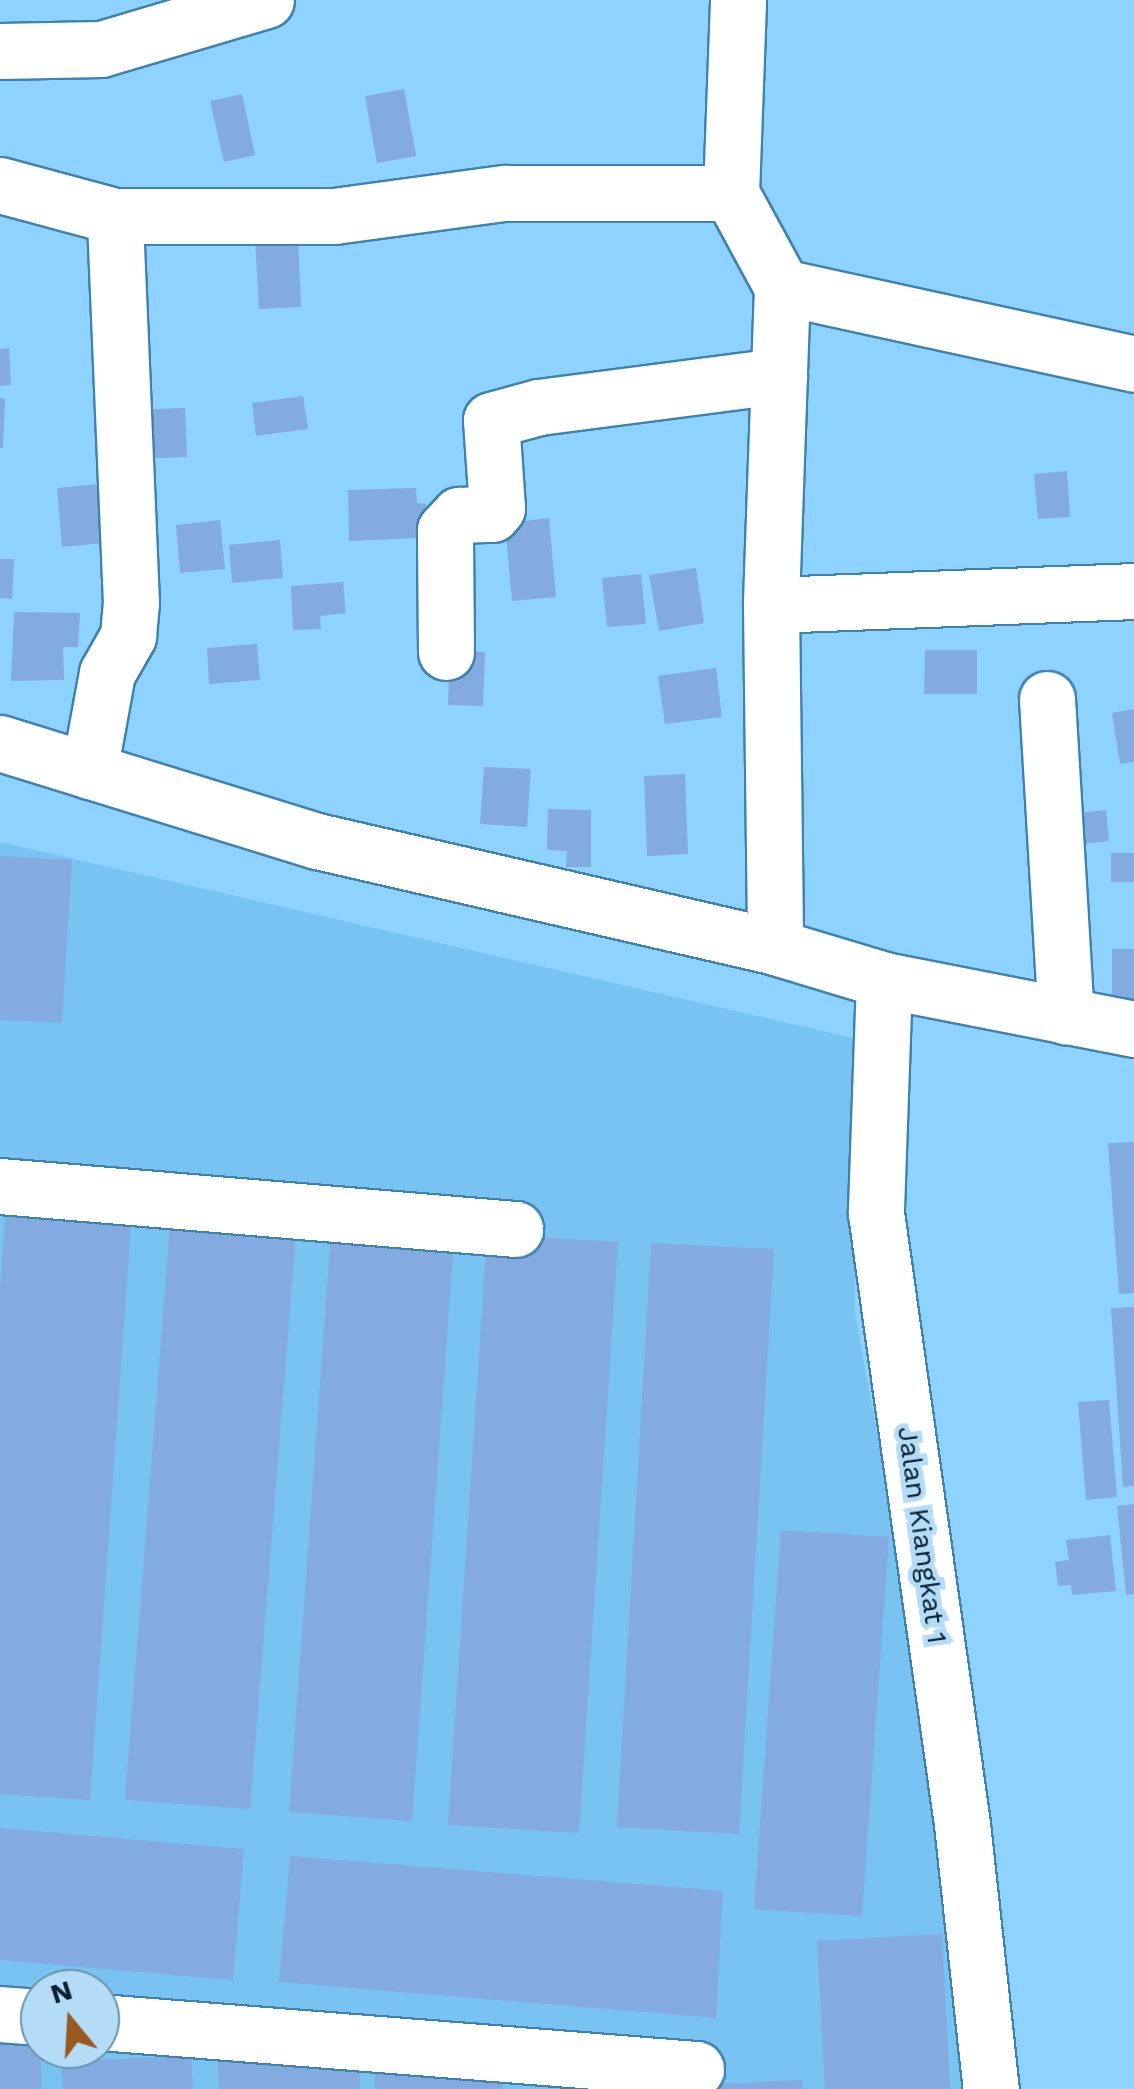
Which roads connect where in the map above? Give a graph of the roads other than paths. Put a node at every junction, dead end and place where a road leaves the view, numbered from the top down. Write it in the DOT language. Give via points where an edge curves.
graph roads {
  1 [pos="266,0"];
  2 [pos="738,0"];
  3 [pos="0,51"];
  4 [pos="0,185"];
  5 [pos="732,193"];
  6 [pos="116,216"];
  7 [pos="782,287"];
  8 [pos="1134,364"];
  9 [pos="779,376"];
  10 [pos="1134,591"];
  11 [pos="771,604"];
  12 [pos="446,652"];
  13 [pos="1048,699"];
  14 [pos="0,743"];
  15 [pos="89,771"];
  16 [pos="774,947"];
  17 [pos="884,980"];
  18 [pos="1066,1016"];
  19 [pos="1134,1029"];
  20 [pos="0,1186"];
  21 [pos="514,1230"];
  22 [pos="120,2024"];
  23 [pos="696,2069"];
  24 [pos="991,2089"];
  1 -- 3 [label="street" via="101,49"];
  2 -- 5 [label="street"];
  4 -- 6 [label="street"];
  5 -- 6 [label="street" via="505,193 334,216"];
  5 -- 7 [label="street"];
  6 -- 15 [label="street" via="131,603 128,636 107,672"];
  7 -- 8 [label="street"];
  7 -- 9 [label="street"];
  9 -- 11 [label="street"];
  9 -- 12 [label="street" via="539,407 491,420 497,508 459,514 445,530"];
  10 -- 11 [label="street"];
  11 -- 16 [label="street"];
  13 -- 18 [label="street"];
  14 -- 15 [label="street"];
  15 -- 16 [label="street" via="317,841"];
  16 -- 17 [label="street"];
  17 -- 18 [label="street"];
  17 -- 24 [label="street, Jalan Kiangkat 1" via="876,1213 962,1824"];
  18 -- 19 [label="street"];
  20 -- 21 [label="street"];
  22 -- 23 [label="street"];
}
